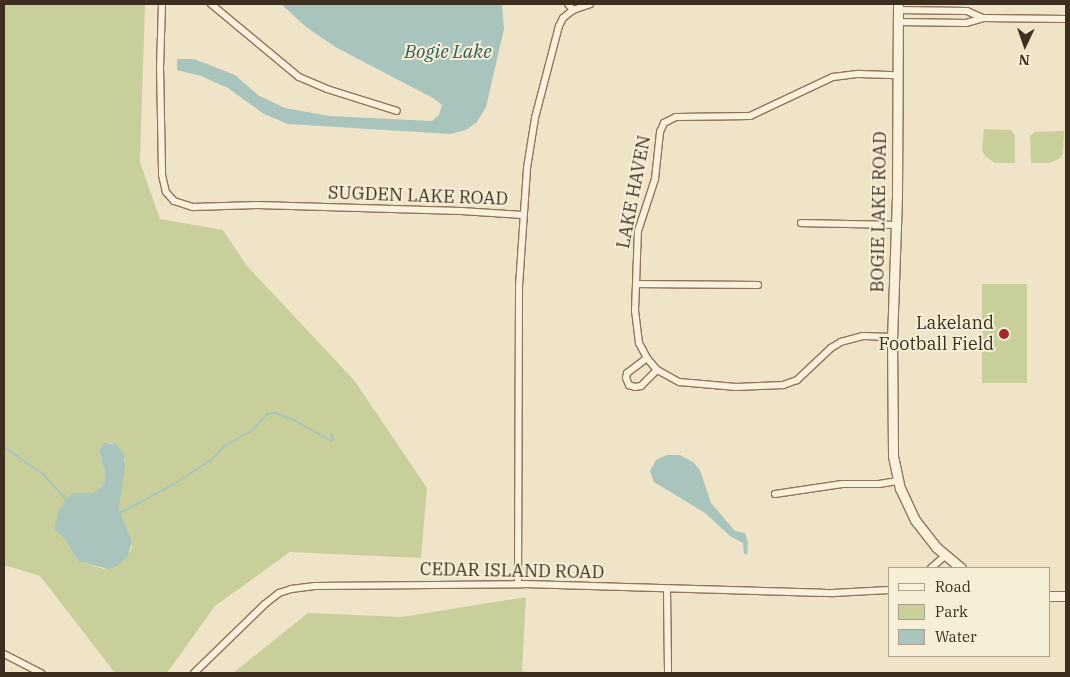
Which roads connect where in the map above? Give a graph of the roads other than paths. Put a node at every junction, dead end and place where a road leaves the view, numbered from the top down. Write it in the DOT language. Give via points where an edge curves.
graph roads {
  1 [pos="162,4"];
  2 [pos="211,4"];
  3 [pos="568,4"];
  4 [pos="590,4"];
  5 [pos="898,7"];
  6 [pos="573,10"];
  7 [pos="983,18"];
  8 [pos="1066,19"];
  9 [pos="898,22"];
  10 [pos="897,75"];
  11 [pos="397,111"];
  12 [pos="523,215"];
  13 [pos="801,223"];
  14 [pos="895,225"];
  15 [pos="636,284"];
  16 [pos="758,286"];
  17 [pos="892,336"];
  18 [pos="647,358"];
  19 [pos="657,370"];
  20 [pos="898,481"];
  21 [pos="775,494"];
  22 [pos="946,556"];
  23 [pos="932,567"];
  24 [pos="960,567"];
  25 [pos="518,584"];
  26 [pos="667,589"];
  27 [pos="888,590"];
  28 [pos="1050,596"];
  29 [pos="1066,596"];
  30 [pos="4,654"];
  31 [pos="41,673"];
  32 [pos="194,673"];
  33 [pos="668,673"];
  1 -- 12 [label="street, SUGDEN LAKE ROAD" via="162,175 166,192 174,201 193,207 316,206"];
  2 -- 11 [label="street" via="299,77"];
  3 -- 6 [label="street"];
  4 -- 6 [label="street"];
  5 -- 7 [label="street" via="967,11"];
  5 -- 9 [label="main road, BOGIE LAKE ROAD"];
  6 -- 12 [label="street" via="563,18 553,45 536,118"];
  7 -- 8 [label="street"];
  7 -- 9 [label="street" via="966,23"];
  9 -- 10 [label="main road, BOGIE LAKE ROAD"];
  10 -- 14 [label="main road, BOGIE LAKE ROAD"];
  10 -- 15 [label="street, LAKE HAVEN" via="833,77 750,116 676,116 664,123 660,132 655,179 638,231"];
  12 -- 25 [label="street, SUGDEN LAKE ROAD" via="519,286"];
  13 -- 14 [label="street"];
  14 -- 17 [label="main road, BOGIE LAKE ROAD"];
  15 -- 16 [label="street"];
  15 -- 18 [label="street, LAKE HAVEN" via="635,326"];
  17 -- 19 [label="street, LAKE HAVEN" via="863,336 841,342 797,380 783,385 754,387 679,382"];
  17 -- 20 [label="main road, BOGIE LAKE ROAD" via="892,439"];
  18 -- 19 [label="street, LAKE HAVEN"];
  18 -- 19 [label="street" via="627,373 629,386 641,386"];
  20 -- 21 [label="street" via="842,484"];
  20 -- 22 [label="main road, BOGIE LAKE ROAD" via="915,520"];
  22 -- 23 [label="street"];
  22 -- 24 [label="main road, BOGIE LAKE ROAD"];
  25 -- 26 [label="street, CEDAR ISLAND ROAD"];
  25 -- 32 [label="street, CEDAR ISLAND ROAD" via="292,588 265,604"];
  26 -- 27 [label="street, CEDAR ISLAND ROAD" via="862,593"];
  26 -- 33 [label="street"];
  28 -- 29 [label="main road"];
  30 -- 31 [label="street"];
}
